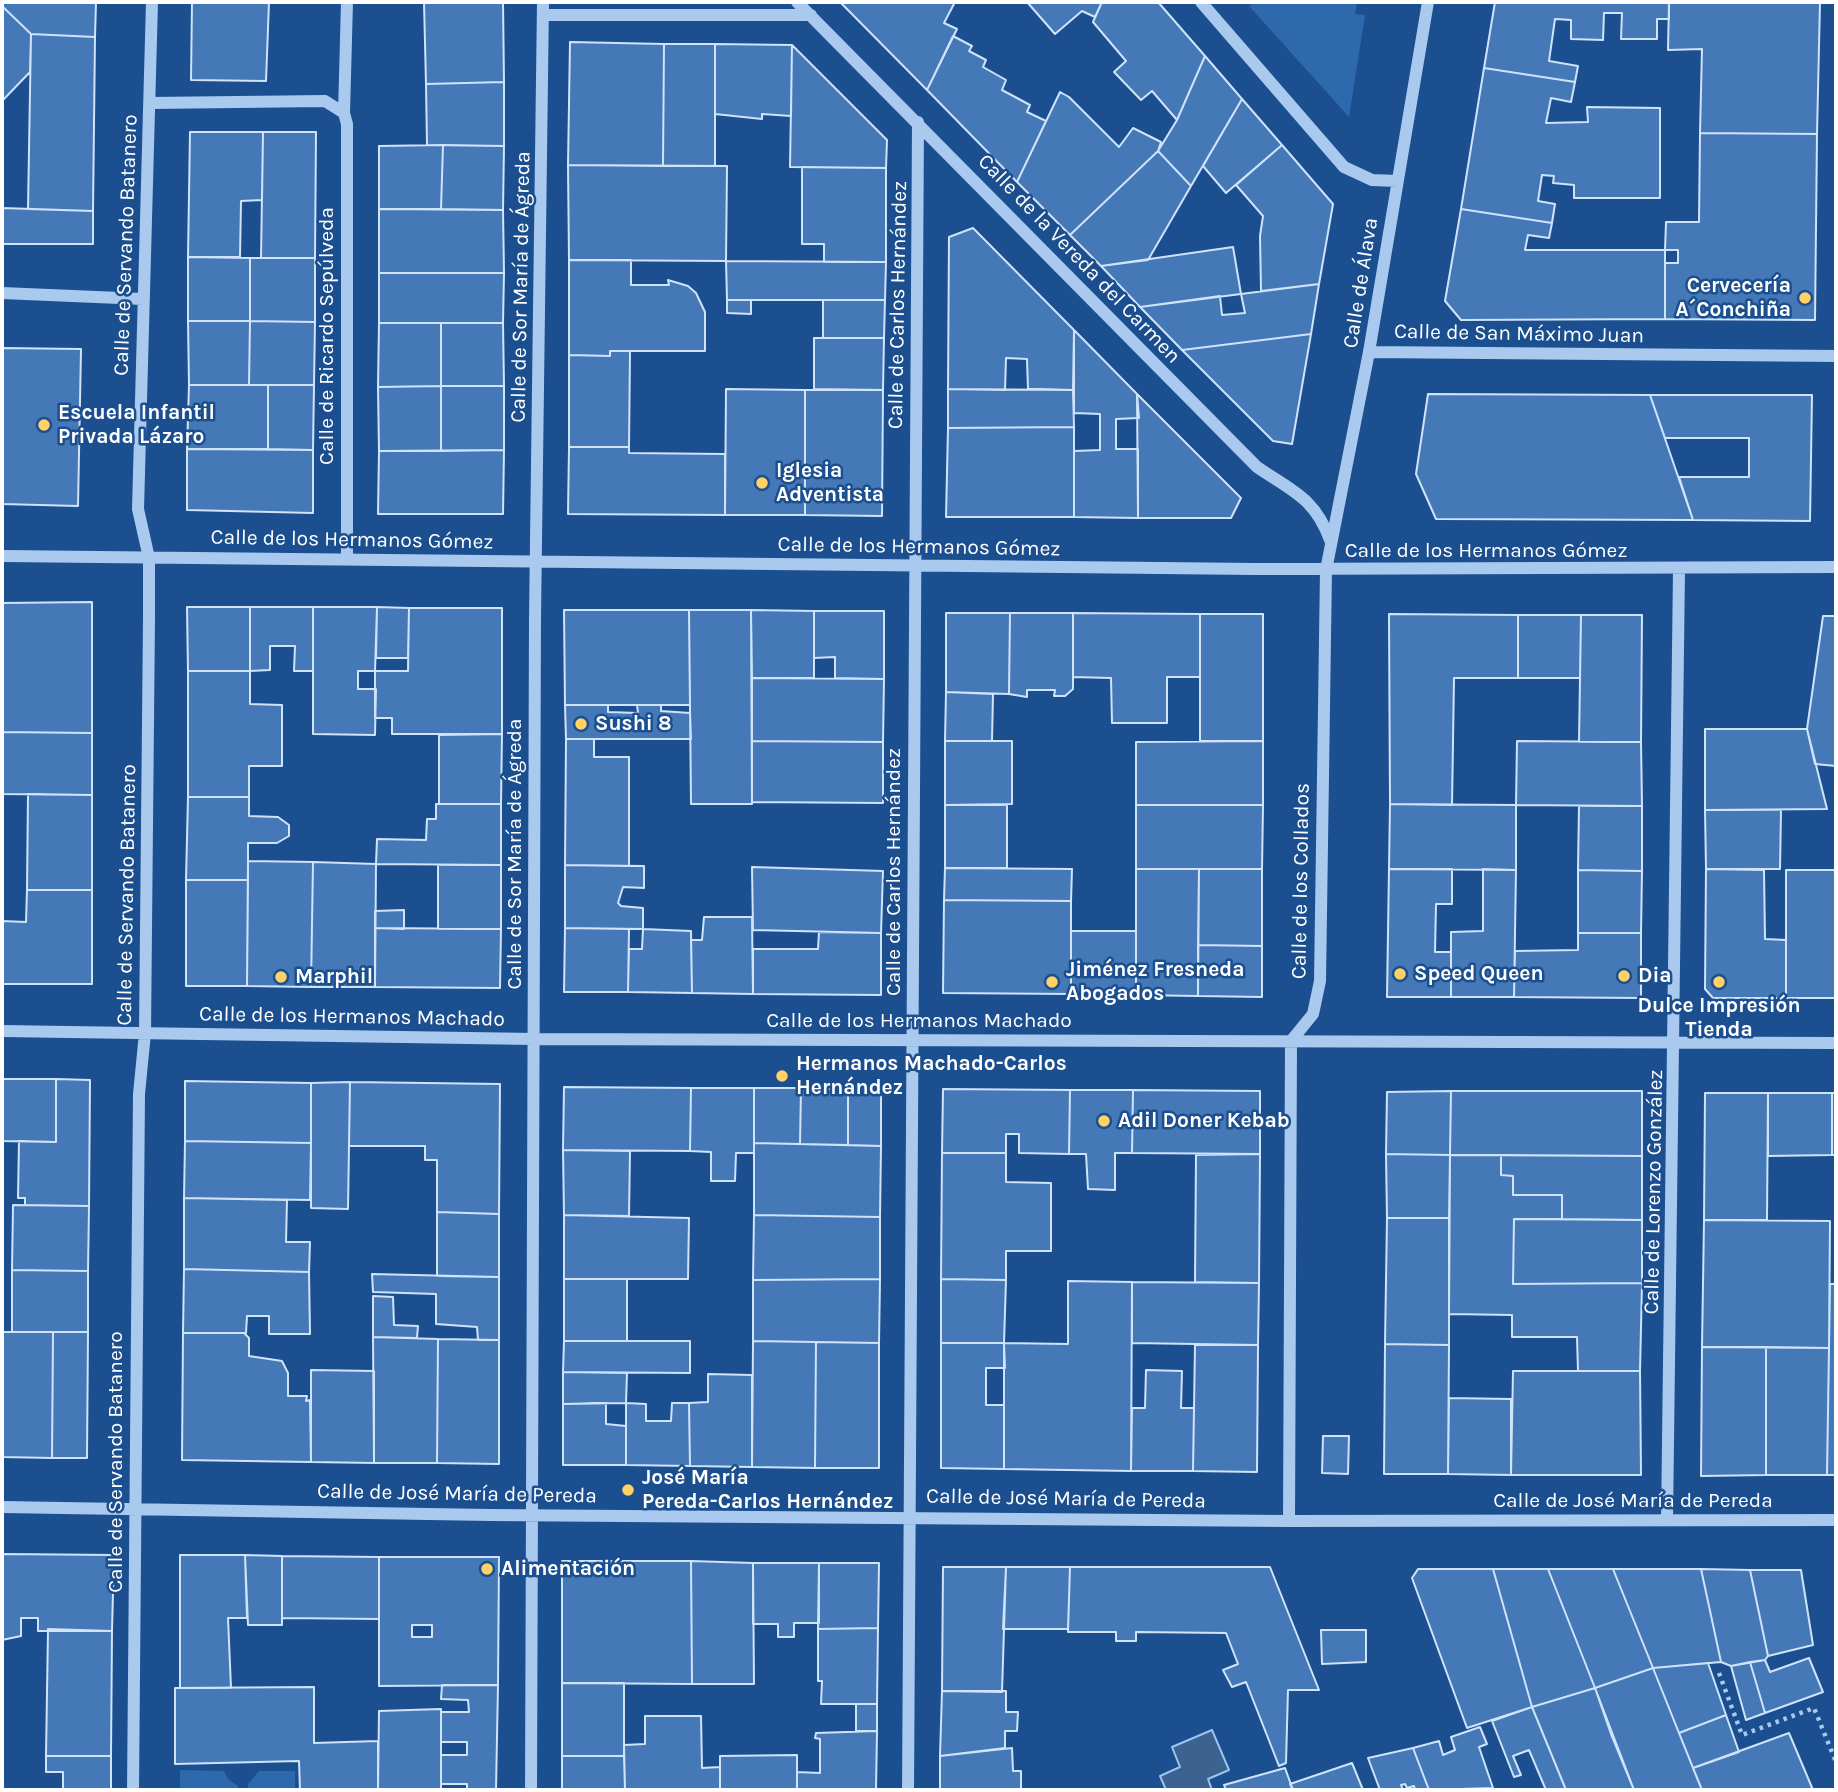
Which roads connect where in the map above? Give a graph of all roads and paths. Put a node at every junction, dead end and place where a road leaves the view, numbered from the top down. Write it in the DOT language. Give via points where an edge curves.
graph roads {
  1 [pos="152,2"];
  2 [pos="347,2"];
  3 [pos="797,2"];
  4 [pos="1201,2"];
  5 [pos="1428,2"];
  6 [pos="543,8"];
  7 [pos="811,15"];
  8 [pos="150,103"];
  9 [pos="344,113"];
  10 [pos="918,122"];
  11 [pos="1396,181"];
  12 [pos="2,293"];
  13 [pos="143,299"];
  14 [pos="1369,352"];
  15 [pos="1836,356"];
  16 [pos="1330,541"];
  17 [pos="2,556"];
  18 [pos="149,558"];
  19 [pos="346,559"];
  20 [pos="538,561"];
  21 [pos="916,567"];
  22 [pos="1836,567"];
  23 [pos="1326,570"];
  24 [pos="1679,570"];
  25 [pos="2,1031"];
  26 [pos="145,1033"];
  27 [pos="535,1039"];
  28 [pos="912,1039"];
  29 [pos="1291,1041"];
  30 [pos="1836,1043"];
  31 [pos="1675,1044"];
  32 [pos="2,1507"];
  33 [pos="133,1508"];
  34 [pos="532,1515"];
  35 [pos="912,1516"];
  36 [pos="1667,1520"];
  37 [pos="1836,1520"];
  38 [pos="1289,1521"];
  39 [pos="1719,1673"];
  40 [pos="1836,1762"];
  41 [pos="133,1790"];
  42 [pos="531,1790"];
  43 [pos="908,1790"];
  1 -- 8 [label="street, Calle de Servando Batanero"];
  2 -- 9 [label="street, Calle de Ricardo Sepúlveda"];
  3 -- 7 [label="street, Calle de la Vereda del Carmen"];
  4 -- 11 [label="street" via="1344,167 1372,180"];
  5 -- 11 [label="street, Calle de Álava"];
  6 -- 7 [label="street"];
  6 -- 20 [label="street, Calle de Sor María de Ágreda"];
  7 -- 10 [label="street, Calle de la Vereda del Carmen"];
  8 -- 9 [label="street" via="325,101"];
  8 -- 13 [label="street, Calle de Servando Batanero"];
  9 -- 19 [label="street, Calle de Ricardo Sepúlveda"];
  10 -- 16 [label="street, Calle de la Vereda del Carmen" via="1257,467 1307,499 1322,517"];
  10 -- 21 [label="street, Calle de Carlos Hernández"];
  11 -- 14 [label="street, Calle de Álava"];
  12 -- 13 [label="street"];
  13 -- 18 [label="street, Calle de Servando Batanero" via="138,509"];
  14 -- 15 [label="street, Calle de San Máximo Juan"];
  14 -- 16 [label="street, Calle de Álava"];
  16 -- 23 [label="street, Calle de Álava"];
  17 -- 18 [label="street, Calle de los Hermanos Gómez"];
  18 -- 19 [label="street, Calle de los Hermanos Gómez"];
  18 -- 26 [label="street, Calle de Servando Batanero"];
  19 -- 20 [label="street, Calle de los Hermanos Gómez"];
  20 -- 21 [label="street, Calle de los Hermanos Gómez"];
  20 -- 27 [label="street, Calle de Sor María de Ágreda"];
  21 -- 23 [label="street, Calle de los Hermanos Gómez"];
  21 -- 28 [label="street, Calle de Carlos Hernández"];
  22 -- 24 [label="street, Calle de los Hermanos Gómez"];
  23 -- 24 [label="street, Calle de los Hermanos Gómez"];
  23 -- 29 [label="street, Calle de los Collados" via="1320,981 1312,1014"];
  24 -- 31 [label="street, Calle de Lorenzo González"];
  25 -- 26 [label="street, Calle de los Hermanos Machado"];
  26 -- 27 [label="street, Calle de los Hermanos Machado"];
  26 -- 33 [label="street, Calle de Servando Batanero" via="139,1094"];
  27 -- 28 [label="street, Calle de los Hermanos Machado"];
  27 -- 34 [label="street, Calle de Sor María de Ágreda"];
  28 -- 29 [label="street, Calle de los Hermanos Machado"];
  28 -- 35 [label="street, Calle de Carlos Hernández"];
  29 -- 31 [label="street, Calle de los Hermanos Machado"];
  29 -- 38 [label="street"];
  30 -- 31 [label="street, Calle de los Hermanos Machado"];
  31 -- 36 [label="street, Calle de Lorenzo González"];
  32 -- 33 [label="street, Calle de José María de Pereda"];
  33 -- 34 [label="street, Calle de José María de Pereda"];
  33 -- 41 [label="street, Calle de Servando Batanero"];
  34 -- 35 [label="street, Calle de José María de Pereda"];
  34 -- 42 [label="street, Calle de Sor María de Ágreda"];
  35 -- 38 [label="street, Calle de José María de Pereda"];
  35 -- 43 [label="street, Calle de Carlos Hernández"];
  36 -- 37 [label="street, Calle de José María de Pereda"];
  36 -- 38 [label="street, Calle de José María de Pereda"];
  39 -- 40 [label="path" via="1742,1735 1814,1708"];
}
